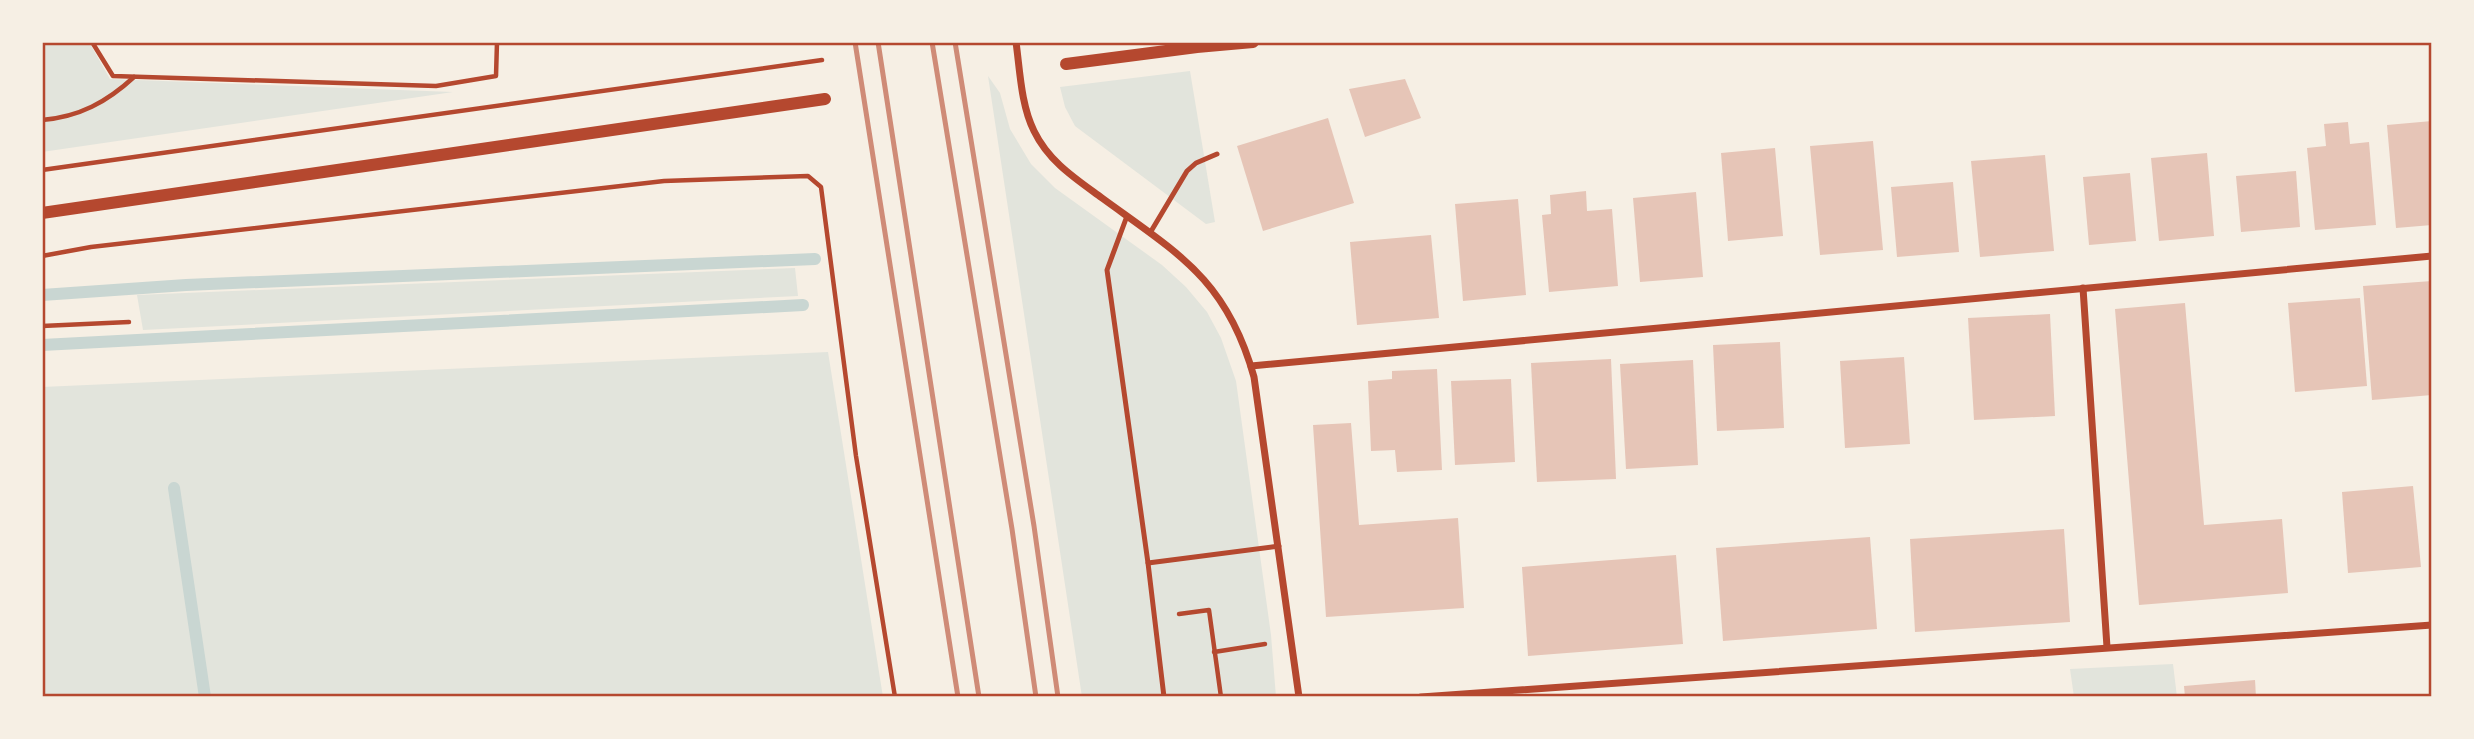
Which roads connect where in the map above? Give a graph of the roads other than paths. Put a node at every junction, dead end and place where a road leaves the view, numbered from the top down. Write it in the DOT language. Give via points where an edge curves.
graph roads {
  1 [pos="1016,42"];
  2 [pos="1253,42"];
  3 [pos="1066,64"];
  4 [pos="825,99"];
  5 [pos="1217,155"];
  6 [pos="42,213"];
  7 [pos="1127,216"];
  8 [pos="1150,233"];
  9 [pos="2432,256"];
  10 [pos="2083,288"];
  11 [pos="1251,366"];
  12 [pos="1279,546"];
  13 [pos="1148,563"];
  14 [pos="2432,625"];
  15 [pos="2106,647"];
  16 [pos="1164,697"];
  17 [pos="1299,697"];
  18 [pos="1421,697"];
  1 -- 7 [label="street" via="1024,97 1033,129 1046,152"];
  2 -- 3 [label="street"];
  4 -- 6 [label="street"];
  5 -- 8 [label="lane" via="1187,172"];
  7 -- 8 [label="street"];
  7 -- 13 [label="lane" via="1107,270"];
  8 -- 11 [label="street" via="1200,273 1223,302"];
  9 -- 10 [label="street"];
  10 -- 11 [label="street"];
  10 -- 15 [label="street"];
  11 -- 12 [label="street"];
  12 -- 13 [label="lane"];
  12 -- 17 [label="street"];
  13 -- 16 [label="lane"];
  14 -- 15 [label="street"];
  15 -- 18 [label="street"];
}
